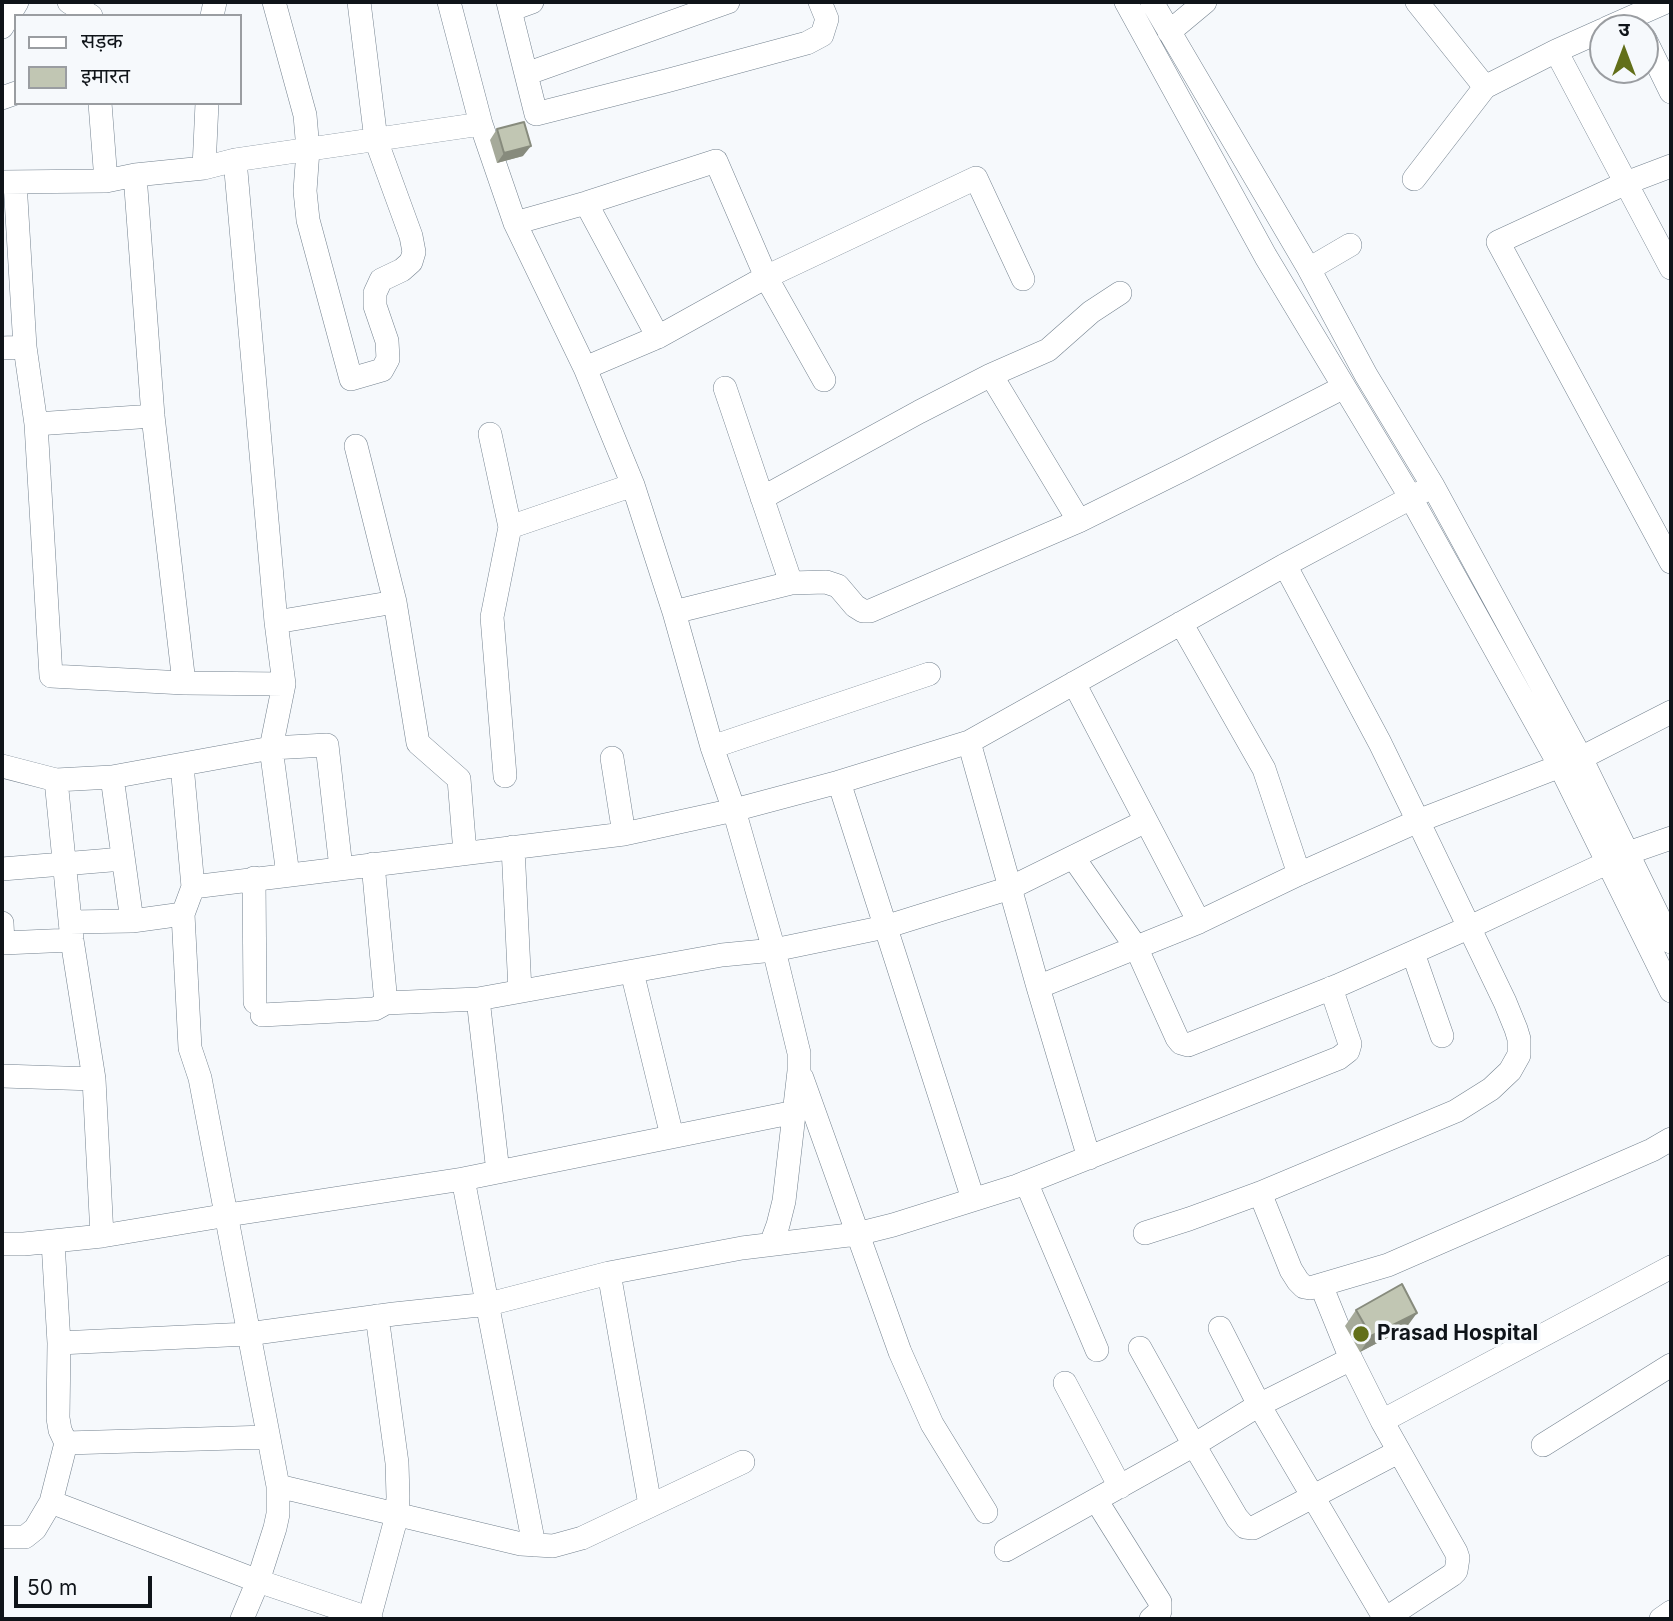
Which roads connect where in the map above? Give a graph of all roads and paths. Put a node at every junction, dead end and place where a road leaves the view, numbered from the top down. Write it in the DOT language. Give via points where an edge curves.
graph roads {
  1 [pos="17,2"];
  2 [pos="69,2"];
  3 [pos="274,2"];
  4 [pos="359,2"];
  5 [pos="449,2"];
  6 [pos="532,2"];
  7 [pos="728,2"];
  8 [pos="820,2"];
  9 [pos="1126,2"];
  10 [pos="1152,2"];
  11 [pos="1205,2"];
  12 [pos="1666,2"];
  13 [pos="1421,3"];
  14 [pos="509,6"];
  15 [pos="88,14"];
  16 [pos="1648,14"];
  17 [pos="2,27"];
  18 [pos="1169,32"];
  19 [pos="1589,36"];
  20 [pos="1556,51"];
  21 [pos="1659,68"];
  22 [pos="526,74"];
  23 [pos="1485,87"];
  24 [pos="1671,92"];
  25 [pos="100,105"];
  26 [pos="207,105"];
  27 [pos="481,124"];
  28 [pos="376,140"];
  29 [pos="308,150"];
  30 [pos="235,160"];
  31 [pos="1671,166"];
  32 [pos="204,167"];
  33 [pos="135,176"];
  34 [pos="1414,179"];
  35 [pos="106,181"];
  36 [pos="8,182"];
  37 [pos="1626,183"];
  38 [pos="586,203"];
  39 [pos="515,223"];
  40 [pos="1350,245"];
  41 [pos="1671,268"];
  42 [pos="1310,269"];
  43 [pos="766,277"];
  44 [pos="1023,279"];
  45 [pos="1120,293"];
  46 [pos="658,337"];
  47 [pos="25,347"];
  48 [pos="2,348"];
  49 [pos="586,368"];
  50 [pos="991,375"];
  51 [pos="824,380"];
  52 [pos="725,387"];
  53 [pos="1344,387"];
  54 [pos="153,416"];
  55 [pos="36,424"];
  56 [pos="490,434"];
  57 [pos="356,446"];
  58 [pos="633,485"];
  59 [pos="1433,486"];
  60 [pos="762,498"];
  61 [pos="1411,498"];
  62 [pos="1079,521"];
  63 [pos="510,527"];
  64 [pos="1670,555"];
  65 [pos="1284,565"];
  66 [pos="791,583"];
  67 [pos="395,602"];
  68 [pos="674,612"];
  69 [pos="276,622"];
  70 [pos="1181,623"];
  71 [pos="929,674"];
  72 [pos="184,683"];
  73 [pos="1074,683"];
  74 [pos="285,684"];
  75 [pos="1671,712"];
  76 [pos="970,742"];
  77 [pos="712,747"];
  78 [pos="271,748"];
  79 [pos="612,758"];
  80 [pos="1571,762"];
  81 [pos="182,765"];
  82 [pos="2,766"];
  83 [pos="505,776"];
  84 [pos="112,778"];
  85 [pos="56,780"];
  86 [pos="839,782"];
  87 [pos="734,810"];
  88 [pos="1146,821"];
  89 [pos="1418,821"];
  90 [pos="624,834"];
  91 [pos="1671,838"];
  92 [pos="513,847"];
  93 [pos="464,853"];
  94 [pos="1628,853"];
  95 [pos="1073,857"];
  96 [pos="123,859"];
  97 [pos="1607,863"];
  98 [pos="373,864"];
  99 [pos="65,865"];
  100 [pos="341,868"];
  101 [pos="2,869"];
  102 [pos="1299,874"];
  103 [pos="288,875"];
  104 [pos="254,878"];
  105 [pos="193,887"];
  106 [pos="1010,888"];
  107 [pos="183,914"];
  108 [pos="132,921"];
  109 [pos="1199,922"];
  110 [pos="885,927"];
  111 [pos="1470,927"];
  112 [pos="71,931"];
  113 [pos="2,936"];
  114 [pos="1671,942"];
  115 [pos="1136,947"];
  116 [pos="774,950"];
  117 [pos="1413,953"];
  118 [pos="632,972"];
  119 [pos="1038,987"];
  120 [pos="1331,988"];
  121 [pos="520,991"];
  122 [pos="1671,991"];
  123 [pos="478,999"];
  124 [pos="386,1003"];
  125 [pos="1441,1037"];
  126 [pos="799,1071"];
  127 [pos="2,1076"];
  128 [pos="94,1079"];
  129 [pos="795,1112"];
  130 [pos="672,1136"];
  131 [pos="1671,1139"];
  132 [pos="1089,1158"];
  133 [pos="498,1172"];
  134 [pos="463,1179"];
  135 [pos="1026,1182"];
  136 [pos="1260,1193"];
  137 [pos="973,1199"];
  138 [pos="228,1215"];
  139 [pos="1145,1233"];
  140 [pos="857,1234"];
  141 [pos="102,1236"];
  142 [pos="53,1242"];
  143 [pos="2,1244"];
  144 [pos="771,1244"];
  145 [pos="1671,1267"];
  146 [pos="609,1273"];
  147 [pos="1321,1286"];
  148 [pos="489,1304"];
  149 [pos="377,1316"];
  150 [pos="1220,1328"];
  151 [pos="248,1334"];
  152 [pos="59,1343"];
  153 [pos="1140,1348"];
  154 [pos="1097,1350"];
  155 [pos="1351,1359"];
  156 [pos="1671,1365"];
  157 [pos="1065,1383"];
  158 [pos="1259,1405"];
  159 [pos="1382,1421"];
  160 [pos="268,1437"];
  161 [pos="66,1443"];
  162 [pos="1194,1445"];
  163 [pos="1543,1445"];
  164 [pos="1398,1452"];
  165 [pos="743,1462"];
  166 [pos="278,1486"];
  167 [pos="1120,1487"];
  168 [pos="1313,1497"];
  169 [pos="1096,1500"];
  170 [pos="51,1502"];
  171 [pos="650,1505"];
  172 [pos="986,1512"];
  173 [pos="397,1515"];
  174 [pos="2,1537"];
  175 [pos="534,1545"];
  176 [pos="1006,1550"];
  177 [pos="258,1581"];
  178 [pos="1671,1612"];
  179 [pos="242,1619"];
  180 [pos="369,1619"];
  181 [pos="1152,1619"];
  182 [pos="1385,1619"];
  183 [pos="1661,1619"];
  1 -- 17 [label="street"];
  2 -- 15 [label="street"];
  3 -- 29 [label="street" via="305,115"];
  4 -- 28 [label="street"];
  5 -- 27 [label="street"];
  6 -- 14 [label="street"];
  7 -- 22 [label="street"];
  8 -- 22 [label="street" via="827,19 822,35 807,43 549,111 536,114"];
  9 -- 53 [label="street" via="1266,257"];
  10 -- 18 [label="street"];
  11 -- 18 [label="street"];
  12 -- 16 [label="street"];
  13 -- 23 [label="street"];
  14 -- 22 [label="street"];
  18 -- 42 [label="street"];
  19 -- 20 [label="street"];
  20 -- 23 [label="street"];
  20 -- 37 [label="street"];
  21 -- 24 [label="street"];
  23 -- 34 [label="street"];
  25 -- 35 [label="street"];
  26 -- 32 [label="street"];
  27 -- 28 [label="street"];
  27 -- 39 [label="street"];
  28 -- 29 [label="street"];
  28 -- 29 [label="street" via="414,252 411,262 381,280 375,293 387,341 382,370 351,379 307,220"];
  29 -- 30 [label="street"];
  30 -- 32 [label="street"];
  30 -- 69 [label="street"];
  31 -- 37 [label="street"];
  32 -- 33 [label="street"];
  33 -- 35 [label="street"];
  33 -- 54 [label="street"];
  35 -- 36 [label="street"];
  36 -- 47 [label="street"];
  37 -- 41 [label="street"];
  37 -- 64 [label="street" via="1498,242"];
  38 -- 39 [label="street"];
  38 -- 43 [label="street" via="716,161"];
  38 -- 46 [label="street"];
  39 -- 49 [label="street"];
  40 -- 42 [label="street"];
  42 -- 59 [label="street" via="1366,375"];
  43 -- 44 [label="street" via="976,178"];
  43 -- 46 [label="street"];
  43 -- 51 [label="street"];
  45 -- 50 [label="street" via="1048,350"];
  46 -- 49 [label="street"];
  47 -- 48 [label="street"];
  47 -- 55 [label="street"];
  49 -- 58 [label="street"];
  50 -- 60 [label="street"];
  50 -- 62 [label="street"];
  52 -- 60 [label="street"];
  53 -- 61 [label="street"];
  53 -- 62 [label="street"];
  54 -- 55 [label="street"];
  54 -- 72 [label="street"];
  55 -- 72 [label="street" via="51,676"];
  56 -- 63 [label="street"];
  57 -- 67 [label="street"];
  58 -- 63 [label="street"];
  58 -- 68 [label="street"];
  59 -- 61 [label="street"];
  59 -- 80 [label="street"];
  60 -- 66 [label="street"];
  61 -- 65 [label="street"];
  61 -- 80 [label="street"];
  62 -- 66 [label="street" via="870,611 855,606 838,586"];
  63 -- 83 [label="street" via="492,617"];
  65 -- 70 [label="street"];
  65 -- 89 [label="street"];
  66 -- 68 [label="street"];
  67 -- 69 [label="street"];
  67 -- 93 [label="street" via="418,743 459,779"];
  68 -- 77 [label="street"];
  69 -- 74 [label="street"];
  70 -- 73 [label="street"];
  70 -- 102 [label="street" via="1264,769"];
  71 -- 77 [label="street"];
  72 -- 74 [label="street"];
  73 -- 76 [label="street"];
  73 -- 88 [label="street"];
  74 -- 78 [label="street"];
  75 -- 80 [label="street"];
  76 -- 86 [label="street"];
  76 -- 106 [label="street"];
  77 -- 87 [label="street"];
  78 -- 81 [label="street"];
  78 -- 100 [label="street" via="327,745"];
  78 -- 103 [label="street"];
  79 -- 90 [label="street"];
  80 -- 89 [label="street"];
  80 -- 94 [label="street"];
  80 -- 97 [label="street"];
  81 -- 84 [label="street"];
  81 -- 105 [label="street"];
  82 -- 85 [label="street"];
  84 -- 85 [label="street"];
  84 -- 96 [label="street"];
  85 -- 99 [label="street"];
  86 -- 87 [label="street"];
  86 -- 110 [label="street"];
  87 -- 90 [label="street"];
  87 -- 116 [label="street"];
  88 -- 95 [label="street"];
  88 -- 109 [label="street"];
  89 -- 102 [label="street"];
  89 -- 111 [label="street"];
  90 -- 92 [label="street"];
  91 -- 94 [label="street"];
  92 -- 93 [label="street"];
  92 -- 121 [label="street"];
  93 -- 98 [label="street"];
  94 -- 97 [label="street"];
  94 -- 114 [label="street"];
  95 -- 106 [label="street"];
  95 -- 115 [label="street"];
  96 -- 99 [label="street"];
  96 -- 108 [label="street"];
  97 -- 111 [label="street"];
  97 -- 122 [label="street"];
  98 -- 100 [label="street"];
  98 -- 124 [label="street"];
  99 -- 101 [label="street"];
  99 -- 112 [label="street"];
  100 -- 103 [label="street"];
  102 -- 109 [label="street"];
  103 -- 104 [label="street"];
  104 -- 105 [label="street"];
  104 -- 124 [label="street" via="259,1008 374,1009"];
  105 -- 107 [label="street"];
  106 -- 110 [label="street"];
  106 -- 119 [label="street"];
  107 -- 108 [label="street"];
  107 -- 138 [label="street" via="190,1048"];
  108 -- 112 [label="street"];
  109 -- 115 [label="street"];
  110 -- 116 [label="street"];
  110 -- 137 [label="street"];
  111 -- 117 [label="street"];
  111 -- 136 [label="street" via="1519,1039 1519,1055 1510,1071 1456,1111"];
  112 -- 113 [label="street"];
  112 -- 128 [label="street"];
  115 -- 119 [label="street"];
  115 -- 120 [label="street" via="1177,1038 1188,1045"];
  116 -- 118 [label="street"];
  116 -- 126 [label="street" via="799,1053"];
  117 -- 120 [label="street"];
  117 -- 125 [label="street"];
  118 -- 121 [label="street"];
  118 -- 130 [label="street"];
  119 -- 132 [label="street"];
  120 -- 132 [label="street" via="1349,1041 1345,1055"];
  121 -- 123 [label="street"];
  123 -- 124 [label="street"];
  123 -- 133 [label="street"];
  126 -- 129 [label="street"];
  126 -- 140 [label="street"];
  127 -- 128 [label="street"];
  128 -- 141 [label="street"];
  129 -- 130 [label="street"];
  129 -- 144 [label="street" via="784,1201"];
  130 -- 133 [label="street"];
  131 -- 147 [label="street" via="1388,1265"];
  132 -- 135 [label="street"];
  133 -- 134 [label="street"];
  134 -- 138 [label="street"];
  134 -- 148 [label="street"];
  135 -- 137 [label="street"];
  135 -- 154 [label="street"];
  136 -- 139 [label="street"];
  136 -- 147 [label="street" via="1298,1281 1304,1287"];
  137 -- 140 [label="street"];
  138 -- 141 [label="street"];
  138 -- 151 [label="street"];
  140 -- 144 [label="street"];
  140 -- 172 [label="street" via="932,1424"];
  141 -- 142 [label="street"];
  142 -- 143 [label="street"];
  142 -- 152 [label="street"];
  144 -- 146 [label="street"];
  145 -- 159 [label="street"];
  146 -- 148 [label="street"];
  146 -- 171 [label="street"];
  147 -- 155 [label="street"];
  148 -- 149 [label="street"];
  148 -- 175 [label="street"];
  149 -- 151 [label="street"];
  149 -- 173 [label="street" via="397,1463"];
  150 -- 158 [label="street"];
  151 -- 152 [label="street"];
  151 -- 160 [label="street"];
  152 -- 161 [label="street" via="57,1410"];
  153 -- 162 [label="street"];
  155 -- 158 [label="street"];
  155 -- 159 [label="street"];
  156 -- 163 [label="street"];
  157 -- 167 [label="street"];
  158 -- 162 [label="street"];
  158 -- 168 [label="street"];
  159 -- 164 [label="street"];
  160 -- 161 [label="street"];
  160 -- 166 [label="street"];
  161 -- 170 [label="street"];
  162 -- 167 [label="street"];
  162 -- 168 [label="street" via="1245,1527 1252,1528"];
  164 -- 168 [label="street"];
  164 -- 182 [label="street" via="1457,1552 1458,1563 1452,1575"];
  165 -- 171 [label="street"];
  166 -- 173 [label="street"];
  166 -- 177 [label="street" via="278,1514"];
  167 -- 169 [label="street"];
  168 -- 182 [label="street"];
  169 -- 176 [label="street"];
  169 -- 181 [label="street" via="1160,1602"];
  170 -- 174 [label="street" via="28,1536"];
  170 -- 177 [label="street"];
  171 -- 175 [label="street" via="568,1543"];
  173 -- 175 [label="street"];
  173 -- 180 [label="street"];
  177 -- 179 [label="street"];
  177 -- 180 [label="street"];
  178 -- 183 [label="street"];
}
